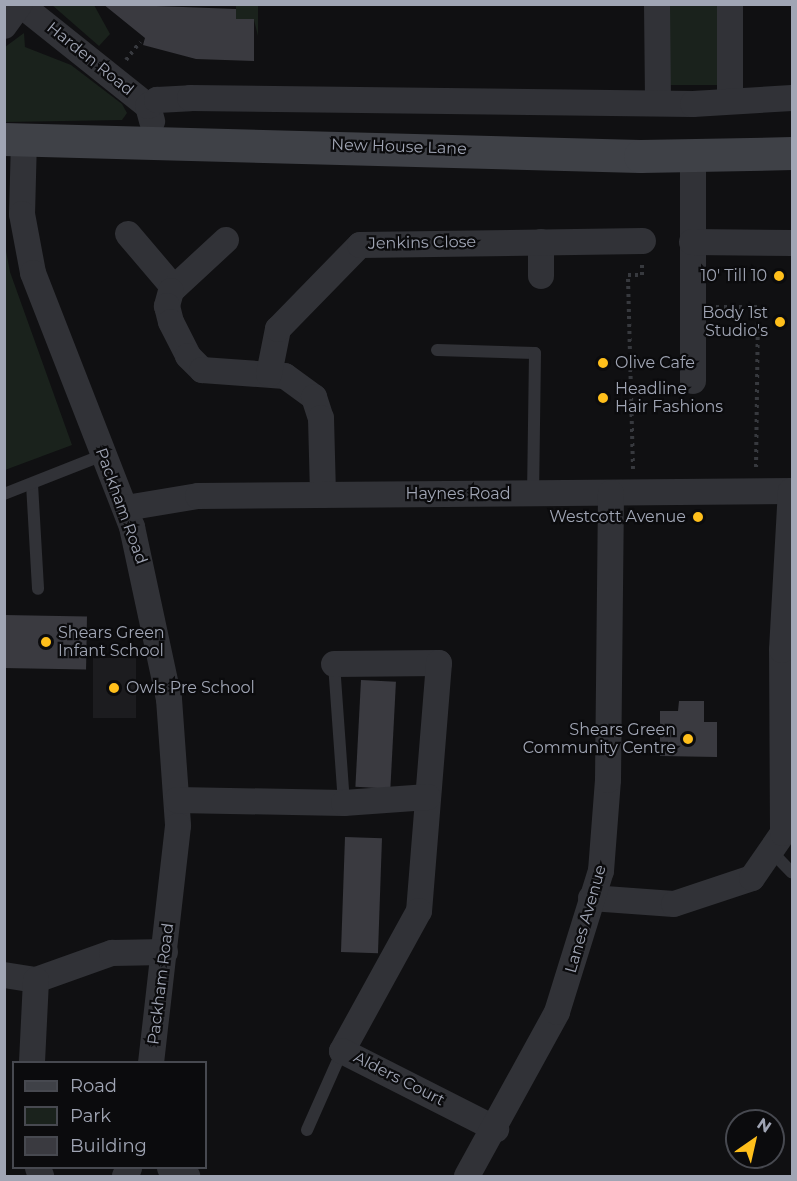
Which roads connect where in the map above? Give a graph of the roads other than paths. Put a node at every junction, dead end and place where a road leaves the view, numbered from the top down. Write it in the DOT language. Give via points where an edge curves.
graph roads {
  1 [pos="20,4"];
  2 [pos="657,4"];
  3 [pos="730,4"];
  4 [pos="4,26"];
  5 [pos="792,98"];
  6 [pos="730,101"];
  7 [pos="658,103"];
  8 [pos="14,139"];
  9 [pos="792,153"];
  10 [pos="693,157"];
  11 [pos="128,234"];
  12 [pos="226,240"];
  13 [pos="644,241"];
  14 [pos="542,242"];
  15 [pos="692,242"];
  16 [pos="792,243"];
  17 [pos="541,276"];
  18 [pos="174,288"];
  19 [pos="437,350"];
  20 [pos="269,374"];
  21 [pos="693,381"];
  22 [pos="103,455"];
  23 [pos="32,484"];
  24 [pos="792,491"];
  25 [pos="533,493"];
  26 [pos="622,493"];
  27 [pos="4,494"];
  28 [pos="323,495"];
  29 [pos="126,508"];
  30 [pos="38,589"];
  31 [pos="334,664"];
  32 [pos="428,797"];
  33 [pos="177,800"];
  34 [pos="344,803"];
  35 [pos="771,851"];
  36 [pos="792,873"];
  37 [pos="591,898"];
  38 [pos="165,952"];
  39 [pos="4,975"];
  40 [pos="36,980"];
  41 [pos="342,1050"];
  42 [pos="32,1061"];
  43 [pos="151,1061"];
  44 [pos="496,1129"];
  45 [pos="307,1130"];
  46 [pos="467,1176"];
  1 -- 4 [label="street, Harden Road"];
  1 -- 7 [label="street, Harden Road" via="150,113 162,99 190,98"];
  2 -- 7 [label="street"];
  3 -- 6 [label="street"];
  5 -- 6 [label="street"];
  6 -- 7 [label="street"];
  8 -- 10 [label="street, New House Lane"];
  8 -- 22 [label="street, Packham Road" via="33,273"];
  9 -- 10 [label="street, New House Lane"];
  10 -- 15 [label="street"];
  11 -- 18 [label="street"];
  12 -- 18 [label="street"];
  13 -- 14 [label="street, Jenkins Close"];
  14 -- 17 [label="street"];
  14 -- 20 [label="street, Jenkins Close" via="360,245 278,329"];
  15 -- 16 [label="street"];
  15 -- 21 [label="street"];
  18 -- 20 [label="street" via="167,303 171,322 196,366 206,372"];
  19 -- 25 [label="lane" via="535,353"];
  20 -- 28 [label="street" via="295,381 318,406"];
  22 -- 23 [label="lane"];
  22 -- 29 [label="street, Packham Road"];
  23 -- 27 [label="lane"];
  23 -- 30 [label="lane"];
  24 -- 26 [label="street, Haynes Road"];
  24 -- 35 [label="street" via="782,650 783,832"];
  25 -- 26 [label="street, Haynes Road"];
  25 -- 28 [label="street, Haynes Road"];
  26 -- 37 [label="street, Lanes Avenue" via="608,803 601,871"];
  28 -- 29 [label="street, Haynes Road" via="171,497"];
  29 -- 33 [label="street, Packham Road" via="162,657"];
  31 -- 32 [label="street, Alders Court" via="439,663"];
  31 -- 34 [label="lane"];
  32 -- 34 [label="street"];
  32 -- 41 [label="street, Alders Court" via="419,911 402,949"];
  33 -- 34 [label="street"];
  33 -- 38 [label="street, Packham Road"];
  35 -- 36 [label="lane"];
  35 -- 37 [label="street" via="752,878 674,904"];
  37 -- 44 [label="street, Lanes Avenue" via="580,951 556,1012"];
  38 -- 40 [label="street" via="112,953"];
  38 -- 43 [label="street, Packham Road"];
  39 -- 40 [label="street"];
  40 -- 42 [label="street"];
  41 -- 44 [label="street, Alders Court"];
  41 -- 45 [label="lane"];
  44 -- 46 [label="street, Lanes Avenue"];
}
